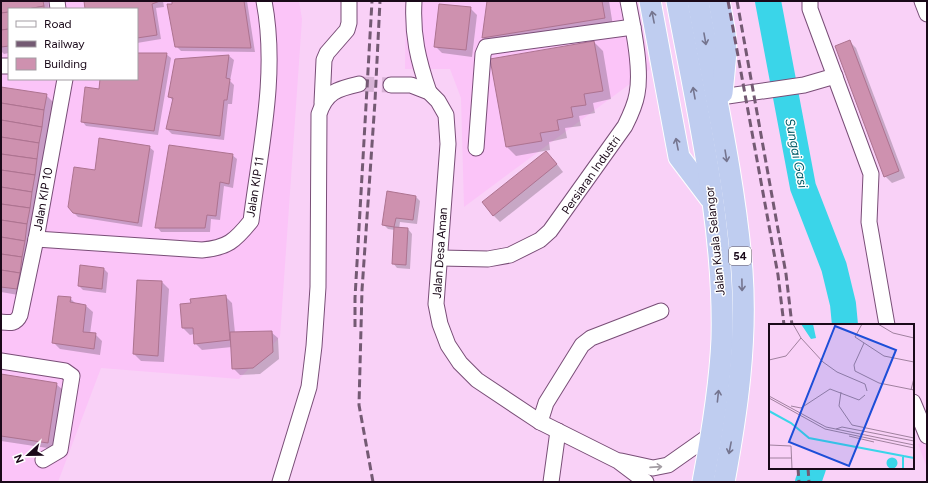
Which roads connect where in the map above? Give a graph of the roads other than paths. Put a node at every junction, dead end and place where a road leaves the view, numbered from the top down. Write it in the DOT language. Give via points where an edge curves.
graph roads {
  1 [pos="264,1"];
  2 [pos="349,1"];
  3 [pos="414,1"];
  4 [pos="628,1"];
  5 [pos="650,1"];
  6 [pos="677,1"];
  7 [pos="698,1"];
  8 [pos="719,1"];
  9 [pos="810,1"];
  10 [pos="922,1"];
  11 [pos="927,14"];
  12 [pos="633,27"];
  13 [pos="835,76"];
  14 [pos="65,80"];
  15 [pos="359,84"];
  16 [pos="391,85"];
  17 [pos="429,92"];
  18 [pos="322,103"];
  19 [pos="720,107"];
  20 [pos="476,148"];
  21 [pos="712,200"];
  22 [pos="36,238"];
  23 [pos="440,258"];
  24 [pos="661,311"];
  25 [pos="1,322"];
  26 [pos="887,324"];
  27 [pos="1,361"];
  28 [pos="914,404"];
  29 [pos="540,422"];
  30 [pos="558,431"];
  31 [pos="712,434"];
  32 [pos="927,436"];
  33 [pos="43,460"];
  34 [pos="618,461"];
  35 [pos="280,482"];
  36 [pos="551,482"];
  37 [pos="646,482"];
  38 [pos="703,482"];
  39 [pos="724,482"];
  1 -- 22 [label="street, Jalan KIP 11" via="269,28 268,83 251,221 241,233 218,249 202,250"];
  2 -- 18 [label="street" via="349,23 324,60"];
  3 -- 17 [label="street" via="412,22 417,57"];
  4 -- 12 [label="street, Persiaran Industri"];
  21 -- 5 [label="highway, one-way" via="679,157"];
  21 -- 6 [label="highway, Jalan Kuala Selangor / 54, one-way"];
  7 -- 19 [label="highway, Jalan Kuala Selangor / 54, one-way"];
  8 -- 19 [label="highway" via="726,40"];
  9 -- 13 [label="street" via="810,8"];
  10 -- 11 [label="street"];
  12 -- 20 [label="street" via="486,47 483,54"];
  12 -- 23 [label="street, Persiaran Industri" via="638,74 633,110 625,126 550,231 529,247 510,255 488,259"];
  13 -- 19 [label="street" via="804,85 761,91"];
  13 -- 26 [label="street" via="871,174 869,222"];
  14 -- 22 [label="street, Jalan KIP 10"];
  15 -- 18 [label="street" via="333,92"];
  16 -- 17 [label="street, Jalan Desa Aman" via="411,85"];
  17 -- 23 [label="street, Jalan Desa Aman" via="446,115 448,144"];
  18 -- 35 [label="street" via="318,128 318,287 314,346 309,387"];
  19 -- 39 [label="highway, Jalan Kuala Selangor / 54, one-way" via="742,271 742,336 738,396"];
  31 -- 21 [label="highway, Jalan Kuala Selangor / 54, one-way" via="722,338 720,269"];
  22 -- 25 [label="street, Jalan KIP 10" via="19,318 12,323"];
  23 -- 29 [label="street, Jalan Desa Aman" via="436,304 448,345 460,363 477,380"];
  24 -- 29 [label="street" via="591,338 582,345 546,403"];
  27 -- 33 [label="street" via="65,371 72,376 60,450"];
  28 -- 32 [label="street"];
  29 -- 30 [label="street, Jalan Desa Aman"];
  30 -- 34 [label="street, Jalan Desa Aman"];
  30 -- 36 [label="street"];
  34 -- 31 [label="street, Jalan Desa Aman, one-way" via="653,468 668,465"];
  31 -- 38 [label="highway, Jalan Kuala Selangor / 54"];
  34 -- 37 [label="street, Jalan Desa Aman"];
}
